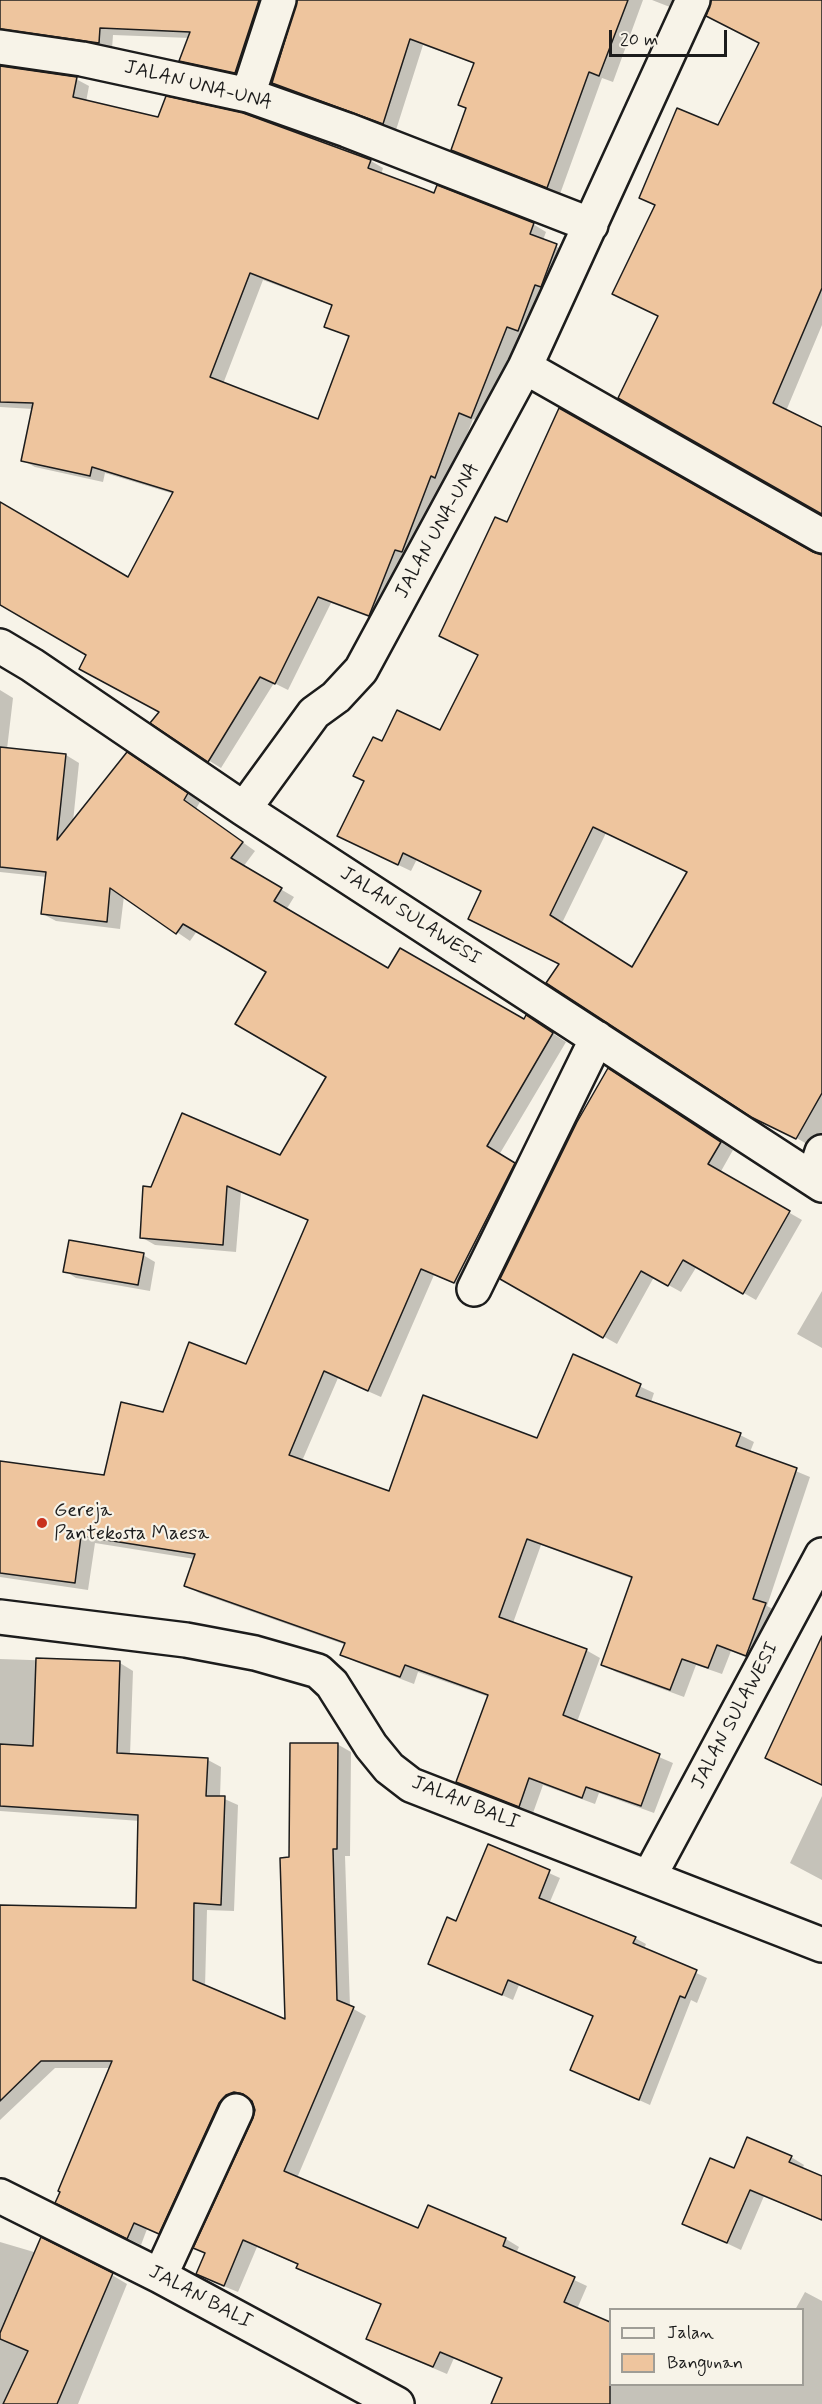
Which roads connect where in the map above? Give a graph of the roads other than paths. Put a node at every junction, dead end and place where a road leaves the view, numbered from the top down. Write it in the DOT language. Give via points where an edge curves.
graph roads {
  1 [pos="279,0"];
  2 [pos="693,0"];
  3 [pos="0,47"];
  4 [pos="248,95"];
  5 [pos="591,225"];
  6 [pos="525,367"];
  7 [pos="822,536"];
  8 [pos="0,646"];
  9 [pos="244,809"];
  10 [pos="597,1038"];
  11 [pos="819,1172"];
  12 [pos="474,1289"];
  13 [pos="822,1555"];
  14 [pos="0,1617"];
  15 [pos="649,1876"];
  16 [pos="822,1945"];
  17 [pos="236,2111"];
  18 [pos="0,2196"];
  19 [pos="160,2276"];
  20 [pos="397,2404"];
  1 -- 4 [label="street"];
  2 -- 5 [label="street, JALAN UNA-UNA"];
  3 -- 4 [label="street, JALAN UNA-UNA" via="82,59"];
  4 -- 5 [label="street, JALAN UNA-UNA"];
  5 -- 6 [label="street, JALAN UNA-UNA"];
  6 -- 7 [label="street"];
  6 -- 9 [label="street, JALAN UNA-UNA" via="362,670 336,697 314,712"];
  8 -- 9 [label="street, JALAN SULAWESI"];
  9 -- 10 [label="street, JALAN SULAWESI"];
  10 -- 11 [label="street, JALAN SULAWESI"];
  10 -- 12 [label="street"];
  13 -- 15 [label="street, JALAN SULAWESI"];
  14 -- 15 [label="street, JALAN BALI" via="186,1640 255,1653 318,1671 332,1684 371,1746 411,1785"];
  15 -- 16 [label="street, JALAN BALI"];
  17 -- 19 [label="street"];
  18 -- 19 [label="street, JALAN BALI"];
  19 -- 20 [label="street, JALAN BALI"];
}
